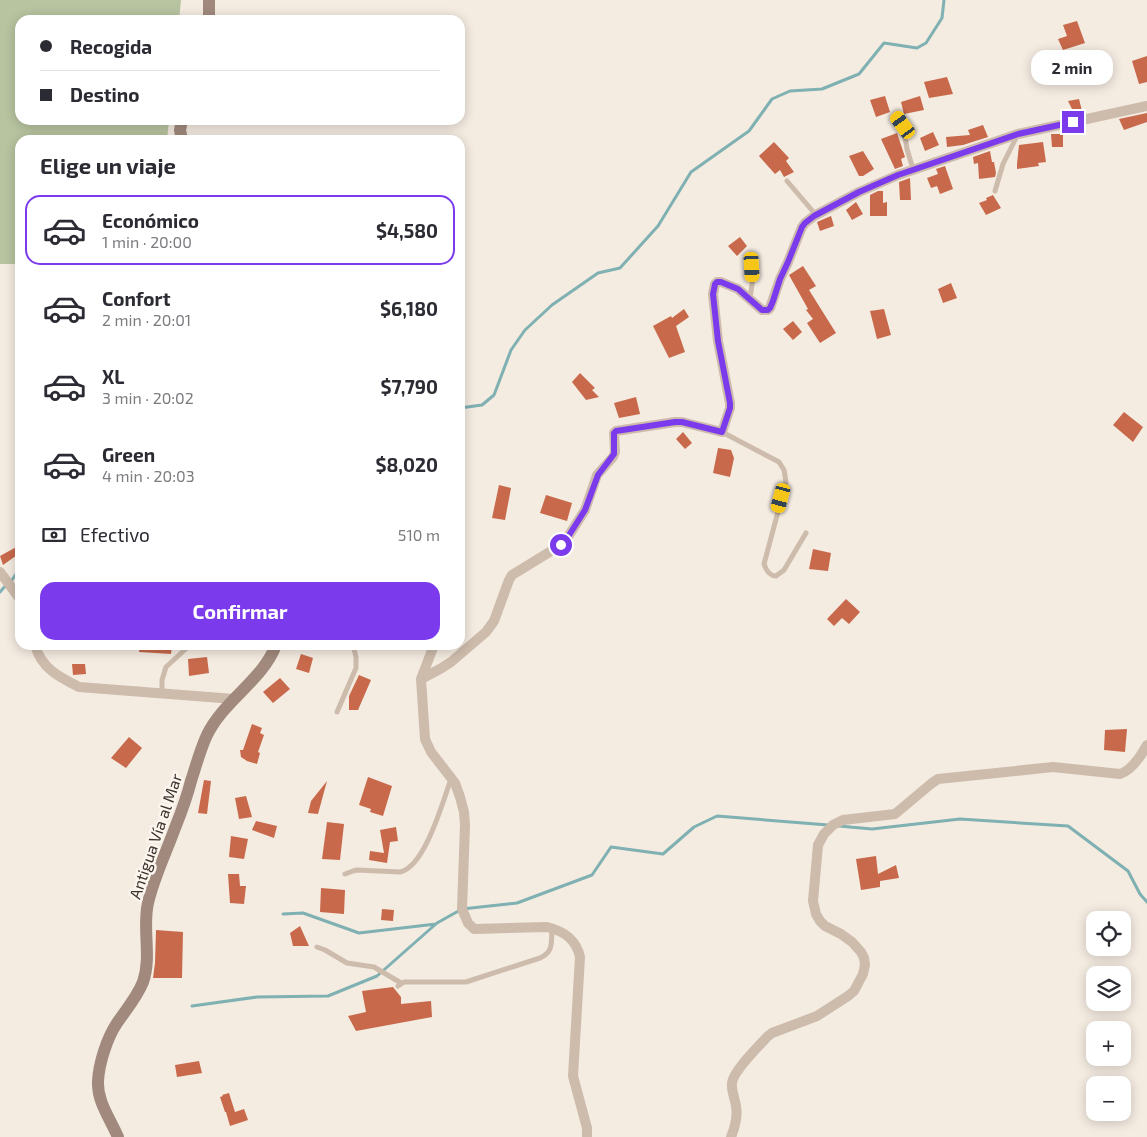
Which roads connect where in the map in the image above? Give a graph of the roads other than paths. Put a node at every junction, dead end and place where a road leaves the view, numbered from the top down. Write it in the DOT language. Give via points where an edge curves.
graph roads {
  1 [pos="210,0"];
  2 [pos="209,15"];
  3 [pos="1147,106"];
  4 [pos="897,116"];
  5 [pos="1018,134"];
  6 [pos="913,170"];
  7 [pos="787,182"];
  8 [pos="995,191"];
  9 [pos="816,215"];
  10 [pos="752,256"];
  11 [pos="750,299"];
  12 [pos="722,432"];
  13 [pos="806,532"];
  14 [pos="0,572"];
  15 [pos="15,592"];
  16 [pos="37,650"];
  17 [pos="185,650"];
  18 [pos="274,650"];
  19 [pos="354,650"];
  20 [pos="432,650"];
  21 [pos="421,679"];
  22 [pos="162,694"];
  23 [pos="234,699"];
  24 [pos="337,712"];
  25 [pos="1147,746"];
  26 [pos="452,778"];
  27 [pos="345,874"];
  28 [pos="552,928"];
  29 [pos="318,947"];
  30 [pos="118,1137"];
  31 [pos="586,1137"];
  32 [pos="731,1137"];
  1 -- 2 [label="main road"];
  3 -- 5 [label="street"];
  4 -- 6 [label="lane" via="903,125"];
  5 -- 6 [label="street"];
  5 -- 8 [label="lane" via="1003,164"];
  6 -- 9 [label="street" via="859,192"];
  7 -- 9 [label="lane"];
  9 -- 11 [label="street" via="802,227 770,308 762,310"];
  10 -- 11 [label="lane"];
  11 -- 12 [label="street" via="738,289 721,282 715,284 713,294 718,341 730,403"];
  12 -- 13 [label="lane" via="778,462 784,470 786,482 764,564 772,576 784,570"];
  12 -- 21 [label="street" via="682,422 616,431 614,454 598,475 585,510 566,540 512,575 494,621 486,632 451,662"];
  14 -- 15 [label="street"];
  16 -- 22 [label="street" via="40,660 57,676 79,687"];
  17 -- 22 [label="lane" via="166,668"];
  18 -- 23 [label="main road, Antigua Vía al Mar" via="268,663"];
  19 -- 24 [label="lane" via="356,668"];
  20 -- 21 [label="street"];
  21 -- 26 [label="street" via="425,739"];
  22 -- 23 [label="street"];
  23 -- 30 [label="main road, Antigua Vía al Mar" via="214,723 197,761 148,903 143,981 103,1052 98,1080 100,1099"];
  25 -- 32 [label="street" via="1120,774 1053,767 938,779 895,814 843,820 833,825 818,845 813,901 820,921 852,942 860,952 864,958 864,974 851,994 817,1016 772,1033 744,1063 732,1081 737,1115"];
  26 -- 27 [label="lane" via="428,842 409,868 400,872 358,870"];
  26 -- 28 [label="street" via="464,812 462,909 468,924 477,929"];
  28 -- 29 [label="lane" via="551,947 546,955 466,982 404,982 400,985 375,968 346,963"];
  28 -- 31 [label="street" via="572,939 580,957 573,1076 587,1128"];
}
